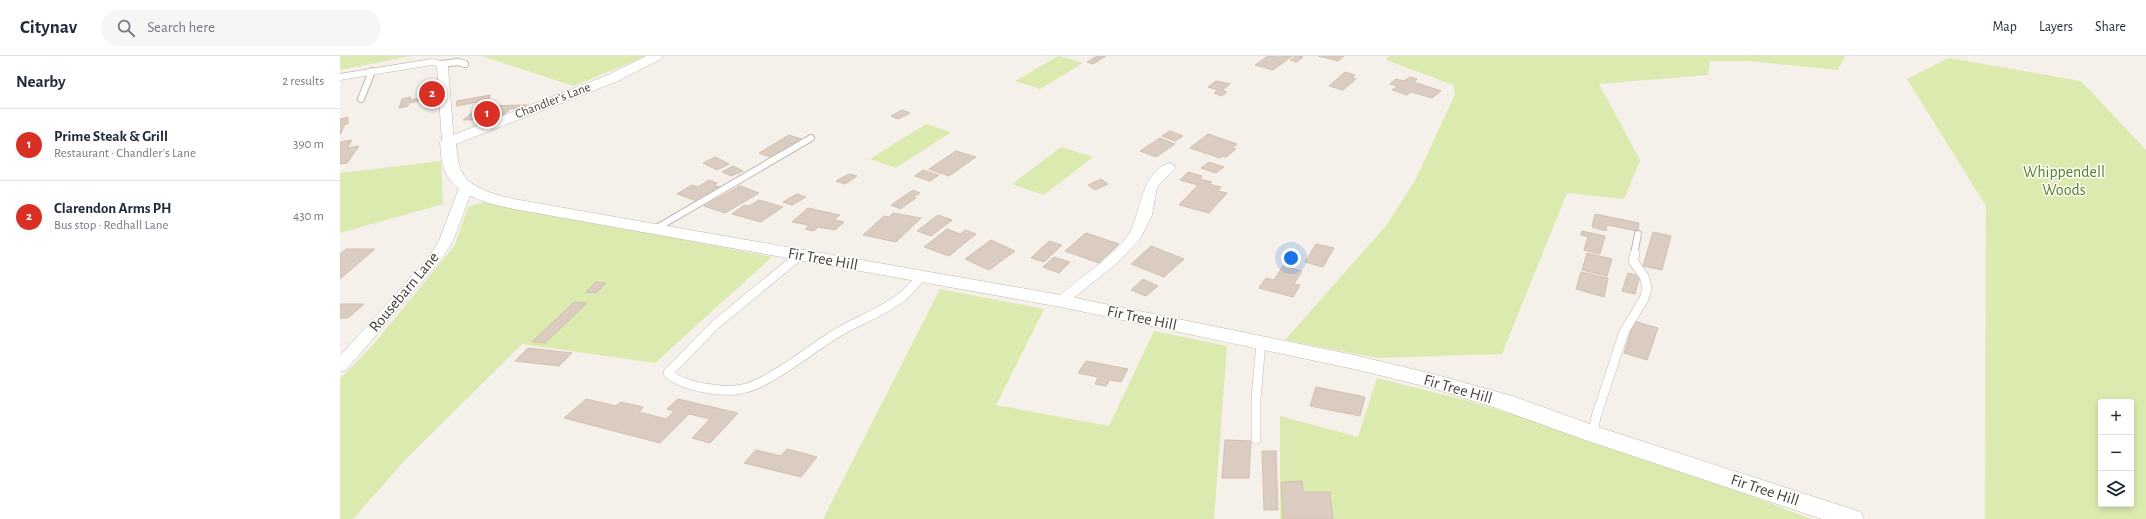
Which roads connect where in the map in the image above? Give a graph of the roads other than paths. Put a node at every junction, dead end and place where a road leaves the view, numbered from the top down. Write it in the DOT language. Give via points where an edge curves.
graph roads {
  1 [pos="656,56"];
  2 [pos="441,64"];
  3 [pos="465,64"];
  4 [pos="372,71"];
  5 [pos="340,77"];
  6 [pos="360,99"];
  7 [pos="811,138"];
  8 [pos="448,142"];
  9 [pos="1170,167"];
  10 [pos="466,188"];
  11 [pos="655,229"];
  12 [pos="1638,234"];
  13 [pos="800,255"];
  14 [pos="922,276"];
  15 [pos="1061,301"];
  16 [pos="1260,342"];
  17 [pos="340,366"];
  18 [pos="1593,434"];
  19 [pos="1256,439"];
  20 [pos="1852,519"];
  1 -- 8 [label="street, Chandler's Lane" via="613,78"];
  2 -- 3 [label="lane"];
  2 -- 4 [label="street" via="432,62"];
  2 -- 8 [label="street"];
  4 -- 5 [label="street"];
  4 -- 6 [label="lane"];
  7 -- 11 [label="lane"];
  8 -- 10 [label="street, Fir Tree Hill" via="454,174"];
  9 -- 15 [label="street" via="1151,187 1146,215 1135,236 1110,262"];
  10 -- 11 [label="street, Fir Tree Hill" via="483,196"];
  10 -- 17 [label="street, Rousebarn Lane" via="446,241 433,261"];
  11 -- 13 [label="street, Fir Tree Hill"];
  12 -- 18 [label="lane" via="1633,261 1645,278 1647,289 1644,299 1624,332 1596,417"];
  13 -- 14 [label="street, Fir Tree Hill"];
  13 -- 14 [label="lane" via="781,274 745,299 682,356 668,373 683,383 731,391 747,388 903,296"];
  14 -- 15 [label="street, Fir Tree Hill"];
  15 -- 16 [label="street, Fir Tree Hill"];
  16 -- 18 [label="street, Fir Tree Hill" via="1433,380"];
  16 -- 19 [label="lane"];
  18 -- 20 [label="street, Fir Tree Hill"];
}
